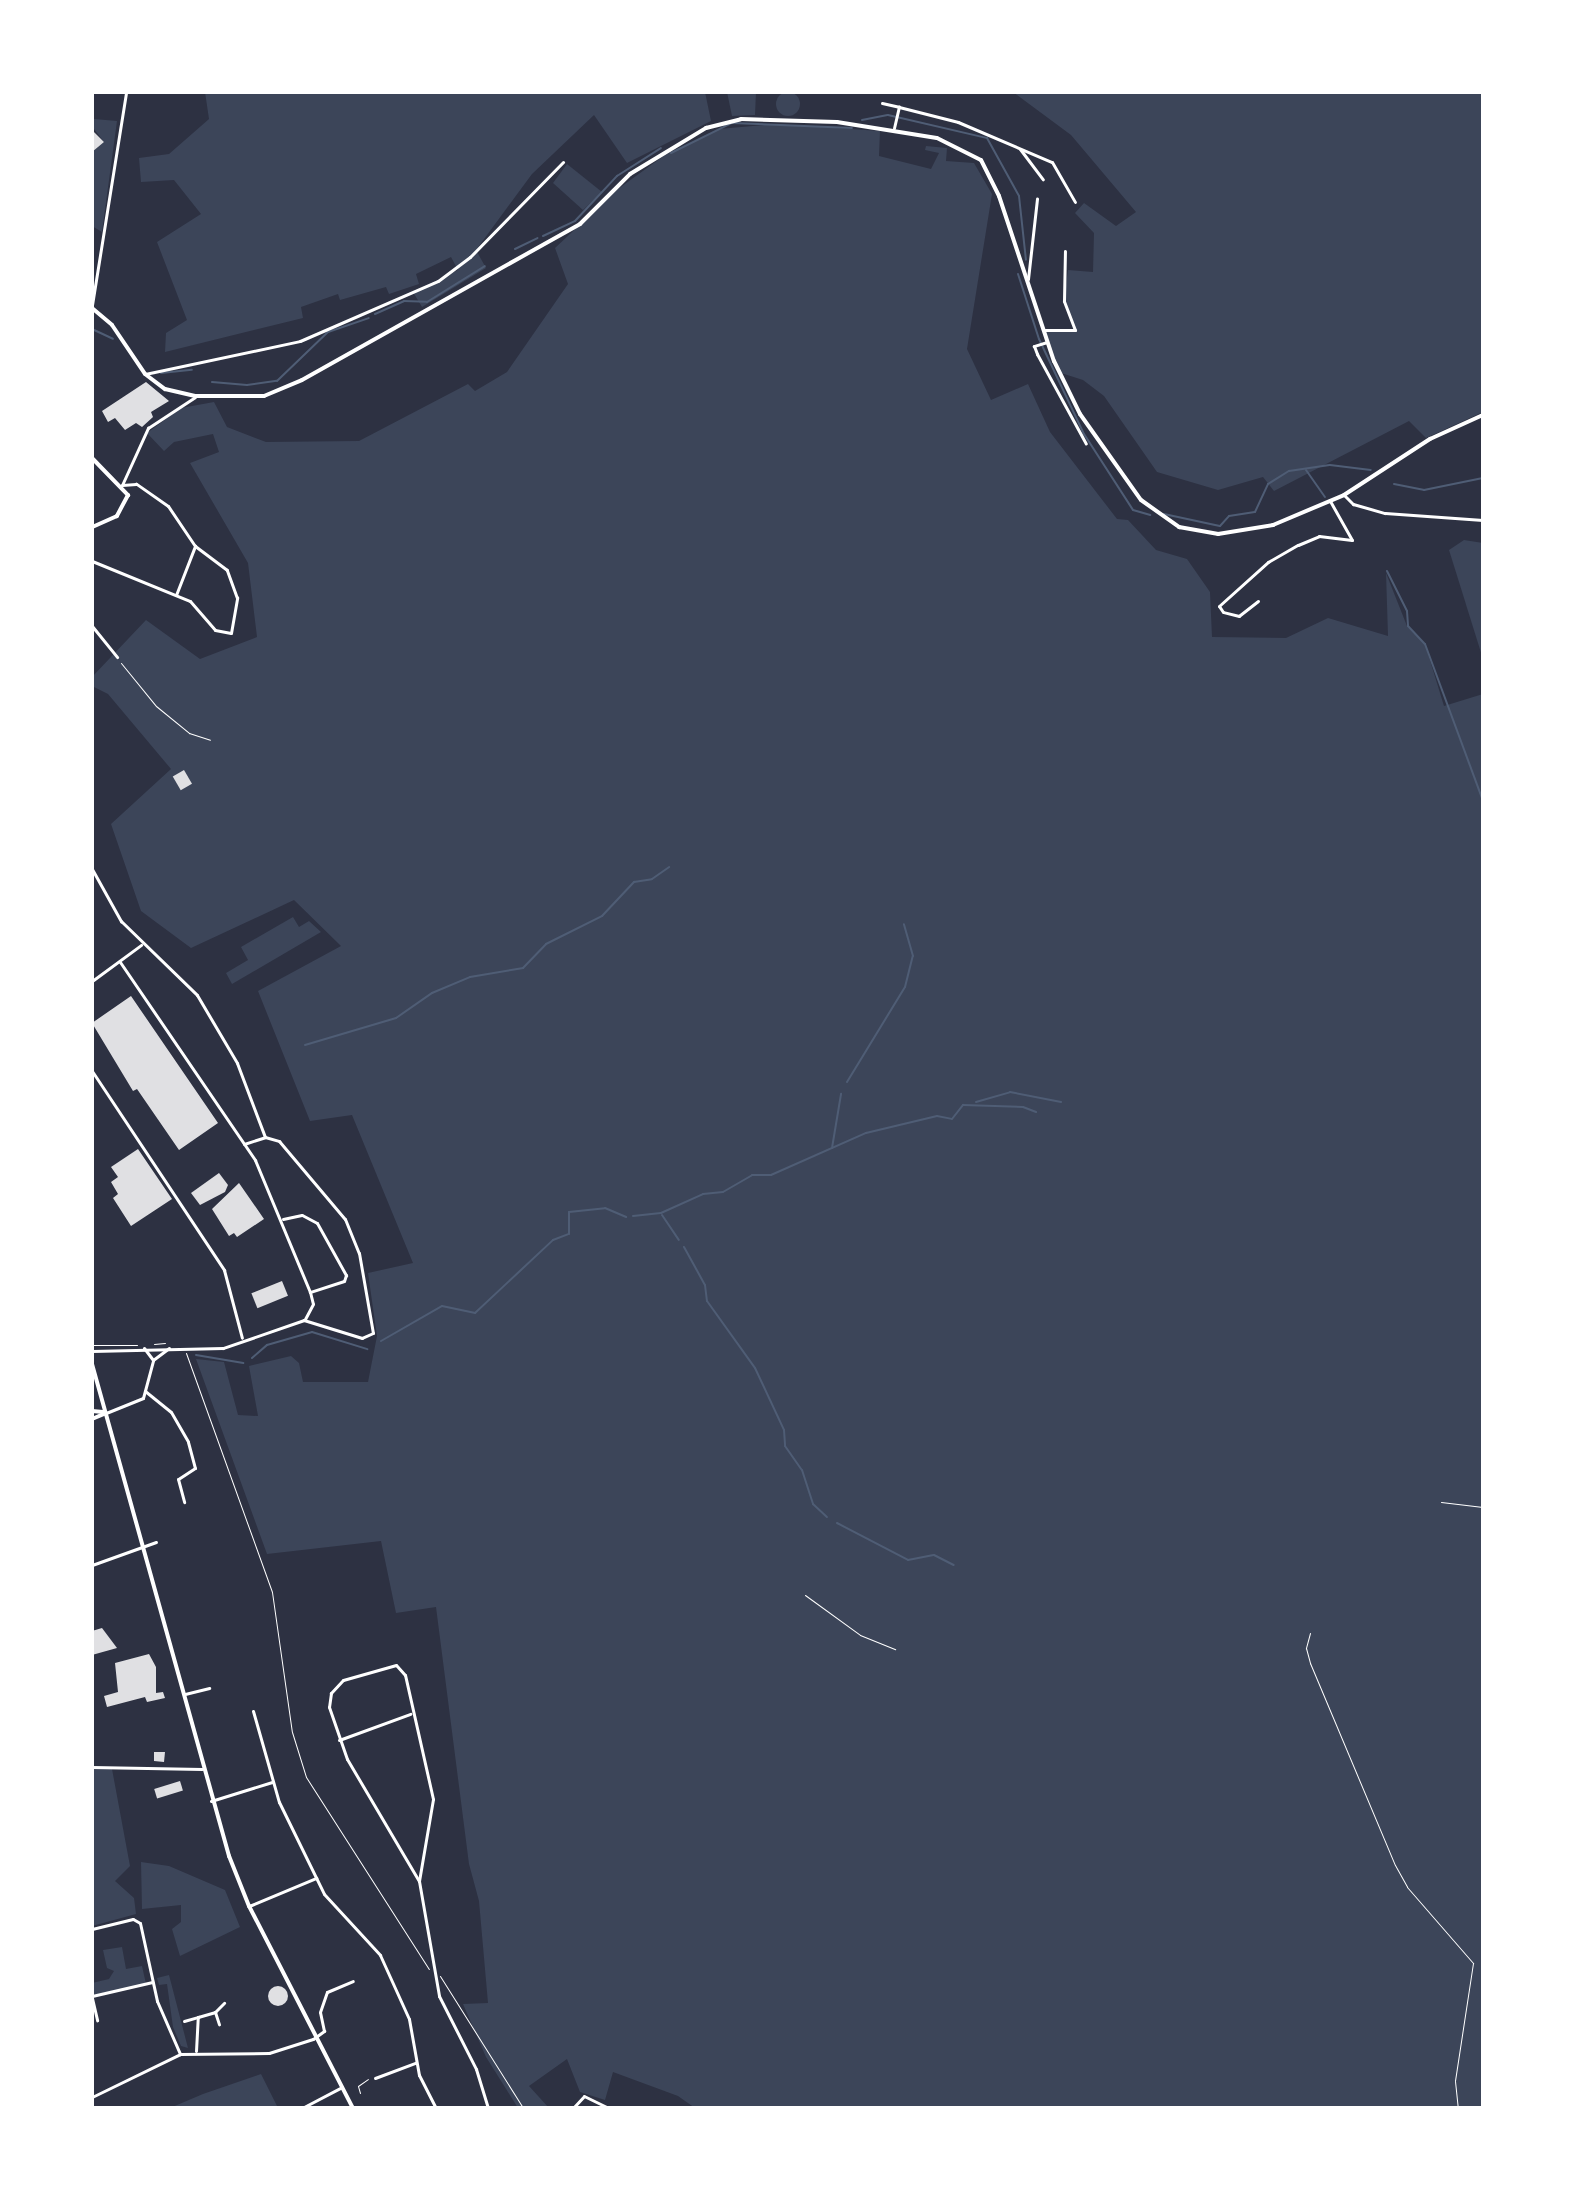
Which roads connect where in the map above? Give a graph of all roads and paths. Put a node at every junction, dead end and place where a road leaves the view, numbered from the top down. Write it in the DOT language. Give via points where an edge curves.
graph roads {
  1 [pos="126,92"];
  2 [pos="882,103"];
  3 [pos="899,107"];
  4 [pos="894,128"];
  5 [pos="1020,149"];
  6 [pos="563,162"];
  7 [pos="1043,179"];
  8 [pos="1037,199"];
  9 [pos="1075,202"];
  10 [pos="1065,251"];
  11 [pos="1028,285"];
  12 [pos="92,306"];
  13 [pos="1043,331"];
  14 [pos="1047,342"];
  15 [pos="145,374"];
  16 [pos="196,396"];
  17 [pos="1483,415"];
  18 [pos="1086,444"];
  19 [pos="92,458"];
  20 [pos="95,465"];
  21 [pos="122,485"];
  22 [pos="1344,495"];
  23 [pos="1330,501"];
  24 [pos="1483,520"];
  25 [pos="92,527"];
  26 [pos="195,546"];
  27 [pos="92,561"];
  28 [pos="176,595"];
  29 [pos="1258,601"];
  30 [pos="92,626"];
  31 [pos="117,657"];
  32 [pos="210,740"];
  33 [pos="92,869"];
  34 [pos="95,881"];
  35 [pos="141,945"];
  36 [pos="120,962"];
  37 [pos="92,981"];
  38 [pos="92,1071"];
  39 [pos="265,1137"];
  40 [pos="244,1144"];
  41 [pos="283,1219"];
  42 [pos="310,1292"];
  43 [pos="304,1320"];
  44 [pos="242,1338"];
  45 [pos="144,1348"];
  46 [pos="169,1348"];
  47 [pos="92,1351"];
  48 [pos="186,1353"];
  49 [pos="153,1360"];
  50 [pos="92,1364"];
  51 [pos="145,1391"];
  52 [pos="92,1411"];
  53 [pos="106,1413"];
  54 [pos="92,1419"];
  55 [pos="184,1502"];
  56 [pos="1441,1502"];
  57 [pos="1483,1507"];
  58 [pos="156,1542"];
  59 [pos="143,1551"];
  60 [pos="92,1565"];
  61 [pos="805,1595"];
  62 [pos="1310,1633"];
  63 [pos="895,1649"];
  64 [pos="209,1688"];
  65 [pos="183,1695"];
  66 [pos="253,1711"];
  67 [pos="410,1714"];
  68 [pos="339,1740"];
  69 [pos="92,1767"];
  70 [pos="202,1769"];
  71 [pos="272,1782"];
  72 [pos="211,1801"];
  73 [pos="316,1878"];
  74 [pos="419,1881"];
  75 [pos="249,1906"];
  76 [pos="92,1929"];
  77 [pos="435,1973"];
  78 [pos="353,1981"];
  79 [pos="152,1982"];
  80 [pos="92,1997"];
  81 [pos="224,2003"];
  82 [pos="215,2012"];
  83 [pos="198,2017"];
  84 [pos="97,2020"];
  85 [pos="184,2021"];
  86 [pos="219,2024"];
  87 [pos="317,2037"];
  88 [pos="196,2051"];
  89 [pos="180,2054"];
  90 [pos="415,2063"];
  91 [pos="375,2078"];
  92 [pos="342,2087"];
  93 [pos="360,2093"];
  94 [pos="92,2097"];
  95 [pos="302,2108"];
  96 [pos="353,2108"];
  97 [pos="436,2108"];
  98 [pos="488,2108"];
  99 [pos="523,2108"];
  100 [pos="573,2108"];
  101 [pos="609,2108"];
  102 [pos="1458,2108"];
  1 -- 12 [label="street"];
  2 -- 3 [label="street"];
  3 -- 4 [label="street"];
  3 -- 5 [label="street" via="958,122"];
  4 -- 11 [label="main road" via="954,143 977,156 991,177"];
  4 -- 16 [label="main road" via="811,121 720,122 630,174 580,224 302,380 264,396"];
  5 -- 7 [label="street"];
  5 -- 9 [label="street" via="1052,162"];
  6 -- 15 [label="street" via="470,257 438,281 300,341"];
  8 -- 11 [label="street"];
  10 -- 13 [label="street" via="1064,301 1075,330"];
  11 -- 13 [label="main road"];
  12 -- 15 [label="main road" via="112,325"];
  13 -- 14 [label="main road"];
  14 -- 18 [label="street" via="1037,345"];
  14 -- 23 [label="main road" via="1095,439 1141,500 1163,519 1206,534 1241,533"];
  15 -- 16 [label="main road" via="165,389"];
  16 -- 21 [label="street" via="148,428"];
  17 -- 22 [label="main road" via="1430,439"];
  19 -- 20 [label="main road"];
  20 -- 21 [label="main road"];
  21 -- 25 [label="main road" via="128,495 122,511"];
  21 -- 26 [label="street" via="136,484 168,506"];
  22 -- 23 [label="main road"];
  22 -- 24 [label="street" via="1357,506 1385,513"];
  23 -- 29 [label="street" via="1352,540 1319,536 1298,545 1268,562 1219,606 1239,616"];
  26 -- 28 [label="street"];
  26 -- 28 [label="street" via="227,570 235,585 231,633 215,630 199,606"];
  27 -- 28 [label="street"];
  30 -- 31 [label="street"];
  31 -- 32 [label="path" via="156,706 189,733"];
  33 -- 34 [label="street"];
  34 -- 35 [label="street"];
  35 -- 36 [label="street"];
  35 -- 39 [label="street" via="197,995 237,1063"];
  36 -- 37 [label="street"];
  36 -- 40 [label="street"];
  38 -- 44 [label="street" via="217,1257"];
  39 -- 40 [label="street"];
  39 -- 43 [label="street" via="279,1141 345,1219 359,1253 373,1337"];
  40 -- 41 [label="street"];
  41 -- 42 [label="street"];
  41 -- 42 [label="street" via="302,1215 317,1223 346,1275 344,1281"];
  42 -- 43 [label="street" via="313,1304"];
  43 -- 44 [label="street"];
  44 -- 46 [label="street" via="223,1348"];
  45 -- 46 [label="street"];
  45 -- 47 [label="street"];
  45 -- 49 [label="street"];
  46 -- 49 [label="street"];
  48 -- 77 [label="path" via="272,1592 298,1755 323,1807"];
  49 -- 51 [label="street"];
  50 -- 53 [label="main road"];
  51 -- 53 [label="street" via="137,1404"];
  51 -- 55 [label="street" via="171,1412 188,1442 195,1468 178,1479"];
  52 -- 53 [label="main road"];
  53 -- 54 [label="main road"];
  53 -- 59 [label="main road"];
  56 -- 57 [label="path"];
  58 -- 59 [label="street"];
  59 -- 60 [label="street"];
  59 -- 65 [label="main road"];
  61 -- 63 [label="path" via="860,1635"];
  62 -- 102 [label="path" via="1310,1663 1395,1865 1407,1887 1473,1963 1455,2081"];
  64 -- 65 [label="street"];
  65 -- 70 [label="main road"];
  66 -- 71 [label="street"];
  67 -- 68 [label="street"];
  67 -- 68 [label="street" via="404,1670 390,1666 337,1684 329,1707"];
  67 -- 74 [label="street" via="433,1799"];
  68 -- 74 [label="street"];
  69 -- 70 [label="street"];
  70 -- 72 [label="main road"];
  71 -- 72 [label="street"];
  71 -- 73 [label="street"];
  72 -- 75 [label="main road"];
  73 -- 75 [label="street"];
  73 -- 90 [label="street" via="324,1894 380,1955 409,2019"];
  74 -- 77 [label="street"];
  75 -- 87 [label="main road"];
  76 -- 79 [label="street" via="137,1920"];
  77 -- 98 [label="street" via="439,1996 476,2069"];
  77 -- 99 [label="path" via="443,1977 446,1992 472,2023"];
  78 -- 87 [label="street" via="327,1992 320,2012 324,2031"];
  79 -- 80 [label="street"];
  79 -- 89 [label="street"];
  80 -- 84 [label="street"];
  81 -- 82 [label="street"];
  82 -- 83 [label="street"];
  82 -- 86 [label="street"];
  83 -- 85 [label="street"];
  83 -- 88 [label="street"];
  87 -- 88 [label="street" via="269,2053"];
  87 -- 92 [label="main road"];
  88 -- 89 [label="street"];
  89 -- 94 [label="street"];
  90 -- 91 [label="street"];
  90 -- 97 [label="street"];
  91 -- 93 [label="path" via="360,2084"];
  92 -- 95 [label="street"];
  92 -- 96 [label="main road"];
  100 -- 101 [label="street" via="584,2096"];
}
